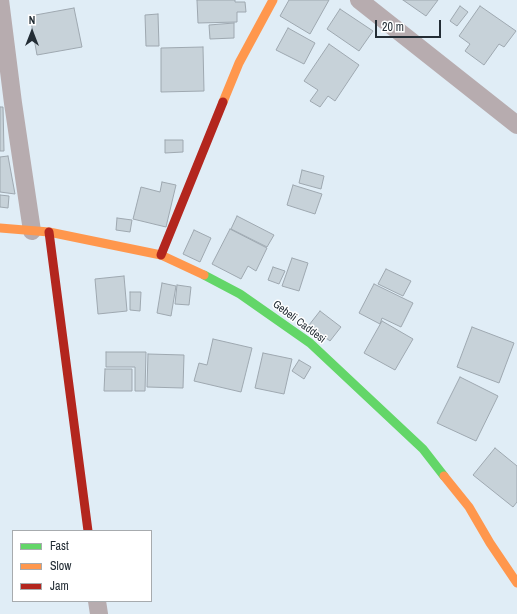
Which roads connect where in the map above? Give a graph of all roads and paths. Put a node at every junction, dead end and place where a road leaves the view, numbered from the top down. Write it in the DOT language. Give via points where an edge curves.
graph roads {
  1 [pos="0,0"];
  2 [pos="273,0"];
  3 [pos="360,0"];
  4 [pos="517,124"];
  5 [pos="0,228"];
  6 [pos="40,232"];
  7 [pos="161,255"];
  8 [pos="88,530"];
  9 [pos="517,583"];
  10 [pos="97,602"];
  11 [pos="99,614"];
  1 -- 6 [label="street" via="13,103"];
  2 -- 7 [label="main road" via="239,63"];
  3 -- 4 [label="street"];
  5 -- 6 [label="main road, Gebeli Caddesi"];
  6 -- 7 [label="main road, Gebeli Caddesi"];
  6 -- 8 [label="main road"];
  7 -- 9 [label="main road, Gebeli Caddesi" via="240,294 310,343 424,449 469,506"];
  10 -- 11 [label="street"];
}
